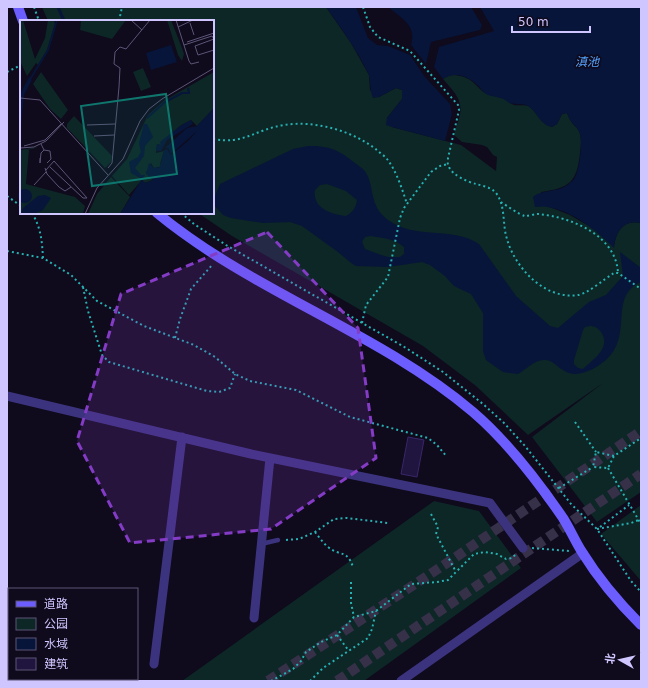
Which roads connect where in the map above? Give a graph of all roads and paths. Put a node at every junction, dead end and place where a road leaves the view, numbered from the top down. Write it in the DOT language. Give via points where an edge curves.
graph roads {
  1 [pos="18,7"];
  2 [pos="34,7"];
  3 [pos="122,7"];
  4 [pos="363,7"];
  5 [pos="23,20"];
  6 [pos="39,20"];
  7 [pos="119,20"];
  8 [pos="20,66"];
  9 [pos="7,72"];
  10 [pos="214,139"];
  11 [pos="448,164"];
  12 [pos="7,196"];
  13 [pos="501,202"];
  14 [pos="407,204"];
  15 [pos="20,205"];
  16 [pos="33,214"];
  17 [pos="158,214"];
  18 [pos="7,251"];
  19 [pos="218,257"];
  20 [pos="42,258"];
  21 [pos="618,273"];
  22 [pos="83,286"];
  23 [pos="641,289"];
  24 [pos="362,324"];
  25 [pos="175,338"];
  26 [pos="235,374"];
  27 [pos="7,396"];
  28 [pos="575,422"];
  29 [pos="182,437"];
  30 [pos="641,438"];
  31 [pos="596,452"];
  32 [pos="614,456"];
  33 [pos="447,457"];
  34 [pos="270,458"];
  35 [pos="593,467"];
  36 [pos="608,468"];
  37 [pos="547,497"];
  38 [pos="571,504"];
  39 [pos="630,505"];
  40 [pos="431,514"];
  41 [pos="640,520"];
  42 [pos="388,523"];
  43 [pos="641,524"];
  44 [pos="597,528"];
  45 [pos="315,532"];
  46 [pos="278,540"];
  47 [pos="261,544"];
  48 [pos="523,548"];
  49 [pos="583,553"];
  50 [pos="353,567"];
  51 [pos="456,572"];
  52 [pos="351,582"];
  53 [pos="641,592"];
  54 [pos="376,611"];
  55 [pos="254,618"];
  56 [pos="354,618"];
  57 [pos="641,625"];
  58 [pos="337,635"];
  59 [pos="349,650"];
  60 [pos="154,664"];
  61 [pos="271,681"];
  62 [pos="310,681"];
  63 [pos="401,681"];
  1 -- 5 [label="street"];
  2 -- 6 [label="path"];
  3 -- 7 [label="path"];
  4 -- 11 [label="path" via="370,27 378,37 410,51 458,104"];
  8 -- 9 [label="path"];
  10 -- 14 [label="path" via="242,139 263,130 301,124 328,127 349,133 370,144 387,158"];
  11 -- 13 [label="path" via="457,175 474,184 491,188"];
  11 -- 14 [label="path" via="431,172"];
  12 -- 15 [label="path"];
  13 -- 21 [label="path" via="525,216 536,214 580,224 601,239 618,262"];
  13 -- 21 [label="path" via="504,229 510,249 541,286 559,294 579,295 614,272"];
  14 -- 24 [label="path" via="400,218 388,277 366,305"];
  16 -- 20 [label="path" via="42,241"];
  17 -- 19 [label="street" via="185,236"];
  18 -- 20 [label="path"];
  19 -- 25 [label="path" via="191,289"];
  19 -- 37 [label="street" via="398,358 434,381 497,434"];
  20 -- 22 [label="path" via="71,275"];
  21 -- 23 [label="path"];
  22 -- 25 [label="path" via="97,301 144,326"];
  22 -- 26 [label="path" via="102,355 109,362 207,391 219,392 230,388"];
  25 -- 26 [label="path" via="215,357"];
  26 -- 33 [label="path" via="250,381 296,390 350,417 428,438"];
  27 -- 29 [label="street"];
  28 -- 31 [label="path"];
  29 -- 34 [label="street"];
  29 -- 60 [label="street"];
  30 -- 32 [label="path"];
  31 -- 32 [label="path"];
  31 -- 35 [label="path"];
  32 -- 36 [label="path"];
  34 -- 47 [label="street"];
  34 -- 48 [label="street" via="490,503"];
  35 -- 36 [label="path"];
  35 -- 37 [label="path"];
  36 -- 39 [label="path"];
  37 -- 49 [label="street" via="564,519"];
  38 -- 44 [label="path"];
  39 -- 41 [label="path"];
  39 -- 44 [label="path"];
  40 -- 51 [label="path" via="438,527 436,534"];
  41 -- 43 [label="path"];
  41 -- 44 [label="path"];
  42 -- 45 [label="path" via="334,519"];
  44 -- 53 [label="path" via="631,581"];
  45 -- 46 [label="path" via="299,539"];
  45 -- 50 [label="path" via="327,547 346,555"];
  46 -- 47 [label="lane"];
  47 -- 55 [label="street"];
  48 -- 49 [label="path"];
  48 -- 51 [label="path" via="512,558 506,559 485,552 474,554"];
  49 -- 57 [label="street" via="608,588"];
  49 -- 63 [label="street"];
  51 -- 54 [label="path" via="448,580 411,584"];
  52 -- 56 [label="path"];
  54 -- 56 [label="path"];
  54 -- 59 [label="path" via="368,638"];
  56 -- 58 [label="path"];
  58 -- 59 [label="path"];
  58 -- 61 [label="path" via="306,652 301,662 293,669"];
  59 -- 62 [label="path" via="323,668"];
}
